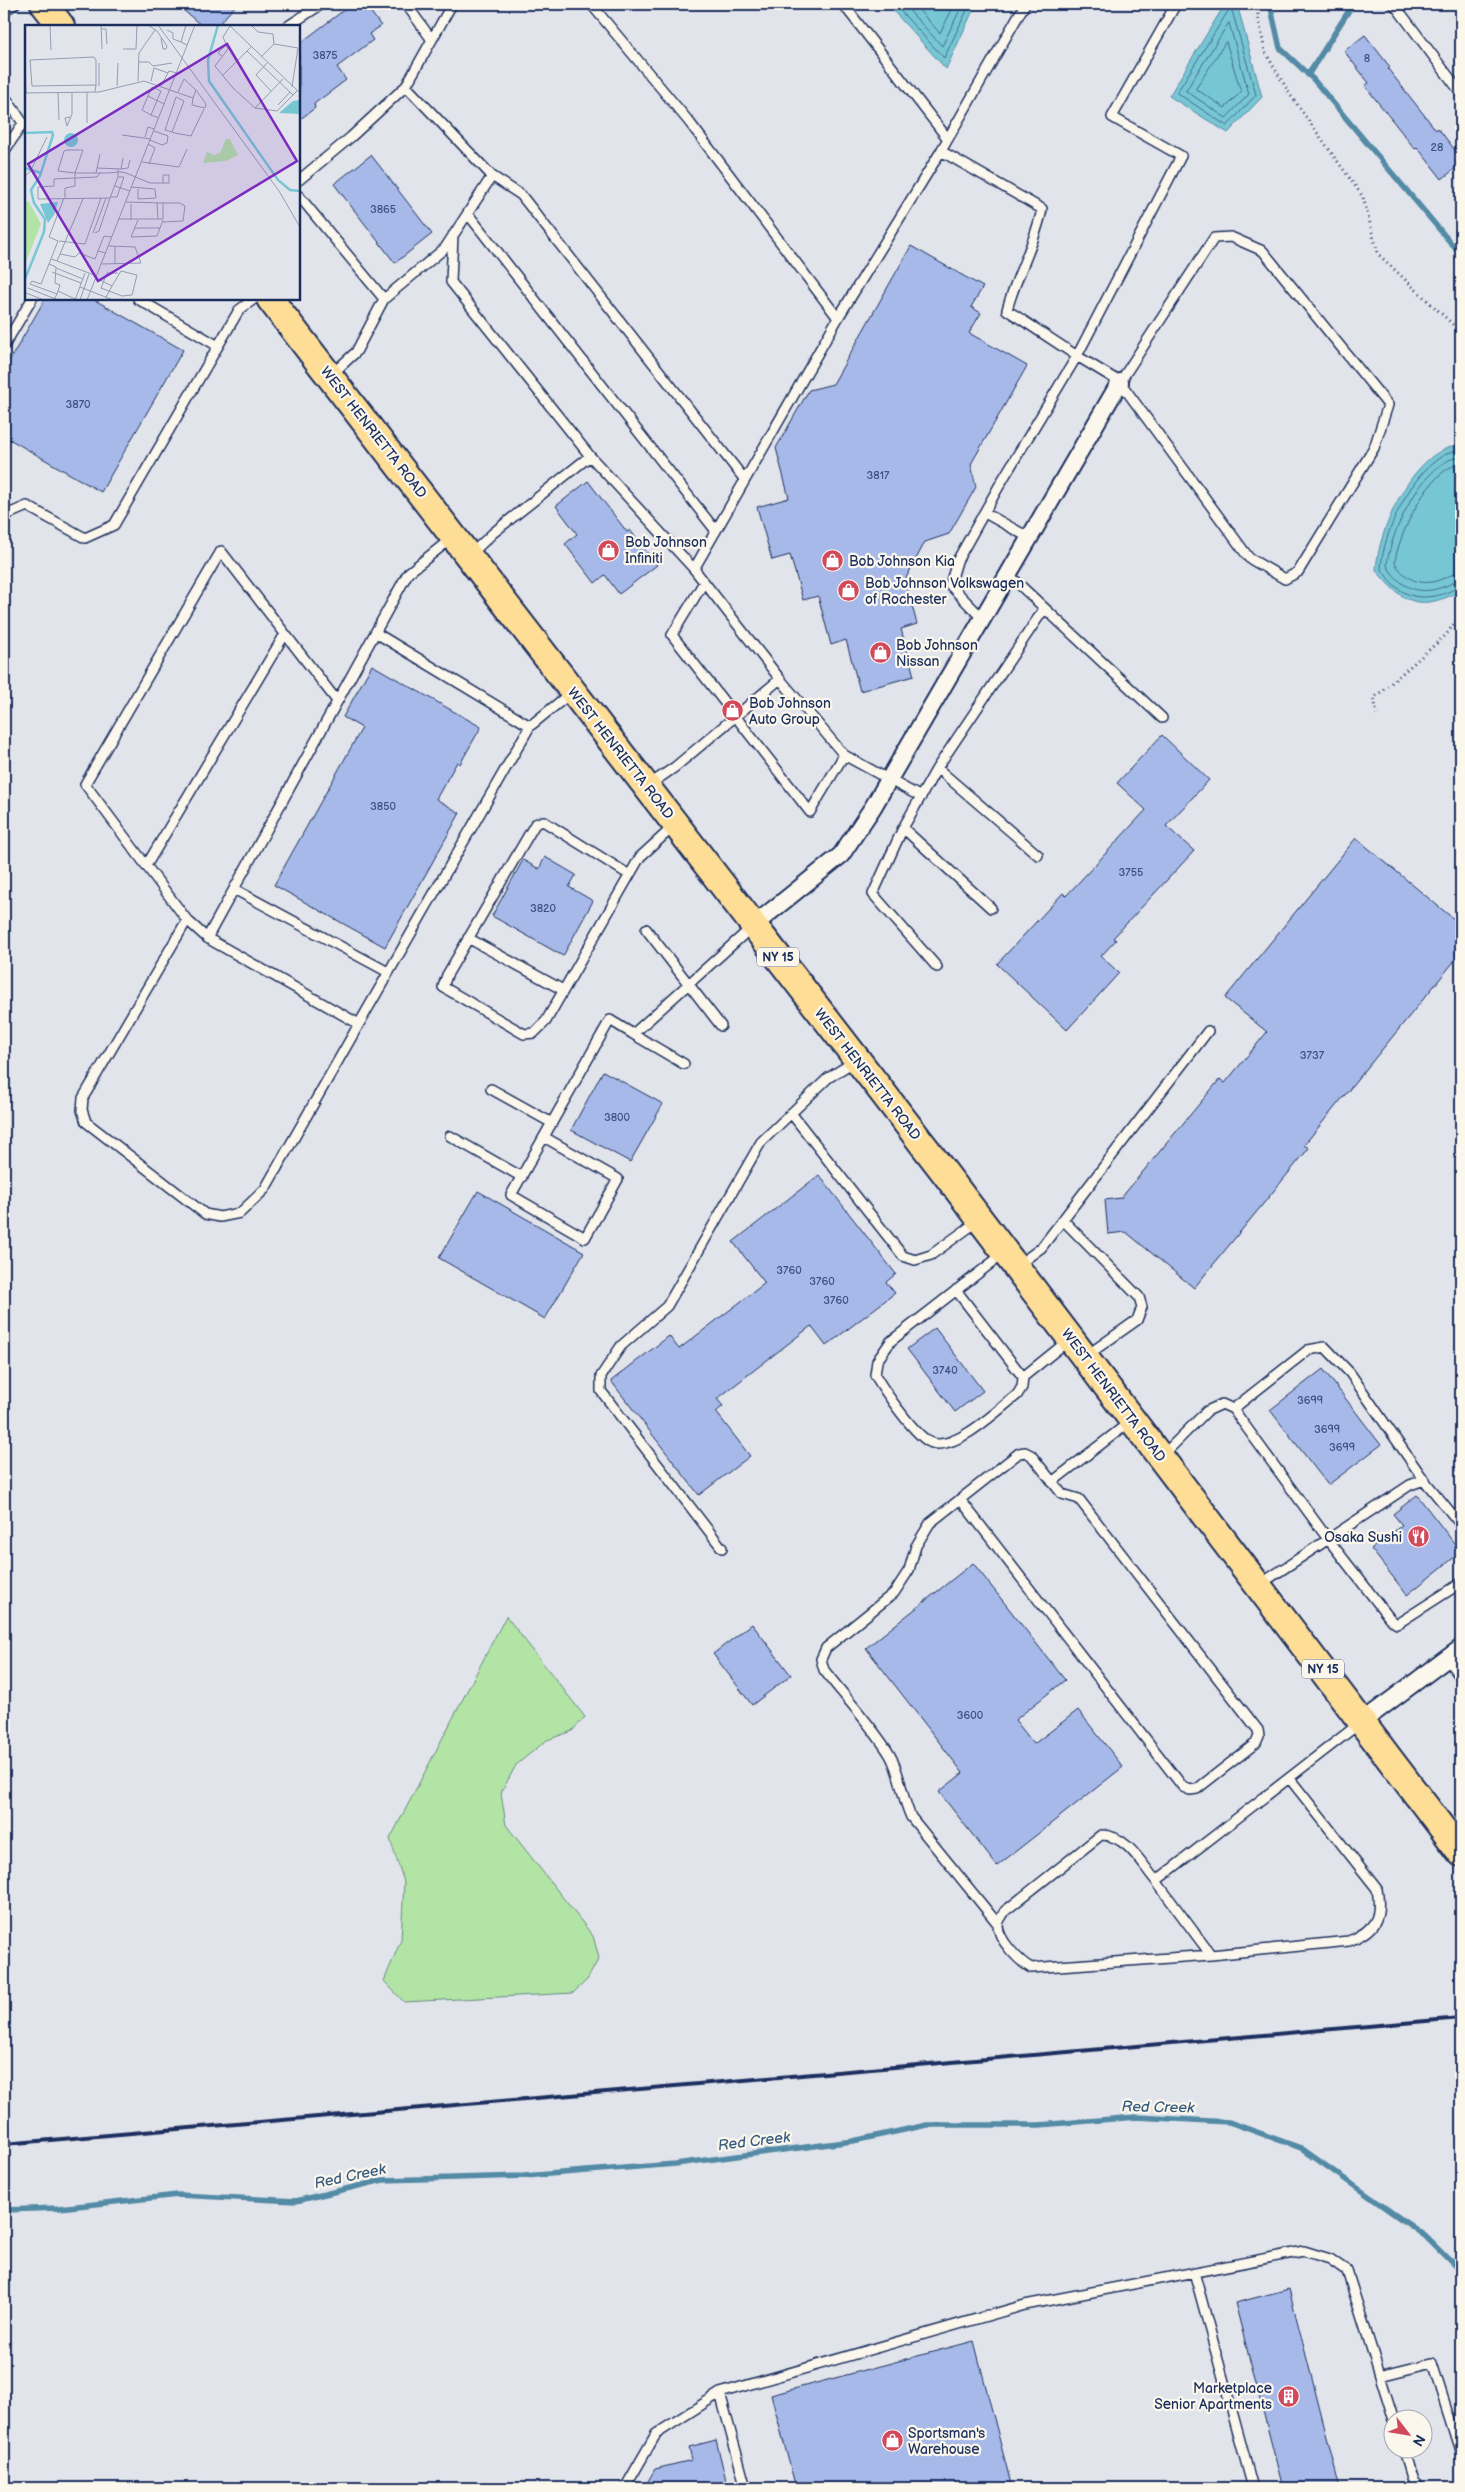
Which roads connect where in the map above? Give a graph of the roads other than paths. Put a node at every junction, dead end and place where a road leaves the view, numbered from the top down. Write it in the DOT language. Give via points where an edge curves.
graph roads {
  1 [pos="15,4"];
  2 [pos="322,4"];
  3 [pos="406,4"];
  4 [pos="452,4"];
  5 [pos="591,4"];
  6 [pos="843,4"];
  7 [pos="1025,4"];
  8 [pos="1176,4"];
  9 [pos="1394,4"];
  10 [pos="4,11"];
  11 [pos="290,25"];
  12 [pos="432,40"];
  13 [pos="406,86"];
  14 [pos="1461,93"];
  15 [pos="4,95"];
  16 [pos="948,138"];
  17 [pos="941,151"];
  18 [pos="4,152"];
  19 [pos="492,176"];
  20 [pos="300,179"];
  21 [pos="300,197"];
  22 [pos="468,214"];
  23 [pos="453,235"];
  24 [pos="31,300"];
  25 [pos="140,300"];
  26 [pos="253,300"];
  27 [pos="271,300"];
  28 [pos="384,300"];
  29 [pos="838,318"];
  30 [pos="4,346"];
  31 [pos="218,346"];
  32 [pos="1077,356"];
  33 [pos="330,376"];
  34 [pos="1120,382"];
  35 [pos="590,456"];
  36 [pos="745,480"];
  37 [pos="985,513"];
  38 [pos="4,516"];
  39 [pos="716,531"];
  40 [pos="1028,537"];
  41 [pos="462,546"];
  42 [pos="694,569"];
  43 [pos="1007,573"];
  44 [pos="704,582"];
  45 [pos="1044,609"];
  46 [pos="982,618"];
  47 [pos="376,633"];
  48 [pos="285,634"];
  49 [pos="780,679"];
  50 [pos="574,691"];
  51 [pos="337,701"];
  52 [pos="736,716"];
  53 [pos="1162,718"];
  54 [pos="530,726"];
  55 [pos="844,755"];
  56 [pos="938,768"];
  57 [pos="889,780"];
  58 [pos="647,786"];
  59 [pos="921,797"];
  60 [pos="676,824"];
  61 [pos="903,828"];
  62 [pos="1038,855"];
  63 [pos="146,866"];
  64 [pos="628,874"];
  65 [pos="234,890"];
  66 [pos="991,908"];
  67 [pos="187,920"];
  68 [pos="754,925"];
  69 [pos="646,929"];
  70 [pos="208,938"];
  71 [pos="468,938"];
  72 [pos="937,967"];
  73 [pos="388,972"];
  74 [pos="688,984"];
  75 [pos="563,990"];
  76 [pos="359,1024"];
  77 [pos="721,1026"];
  78 [pos="1208,1031"];
  79 [pos="633,1034"];
  80 [pos="857,1059"];
  81 [pos="684,1064"];
  82 [pos="491,1089"];
  83 [pos="791,1112"];
  84 [pos="552,1123"];
  85 [pos="450,1136"];
  86 [pos="544,1137"];
  87 [pos="522,1177"];
  88 [pos="980,1219"];
  89 [pos="1063,1220"];
  90 [pos="1011,1259"];
  91 [pos="956,1290"];
  92 [pos="1078,1347"];
  93 [pos="1023,1377"];
  94 [pos="1233,1408"];
  95 [pos="1133,1420"];
  96 [pos="1161,1457"];
  97 [pos="1424,1480"];
  98 [pos="1052,1482"];
  99 [pos="960,1499"];
  100 [pos="1461,1525"];
  101 [pos="1328,1540"];
  102 [pos="722,1548"];
  103 [pos="1461,1582"];
  104 [pos="1259,1585"];
  105 [pos="1461,1648"];
  106 [pos="1447,1658"];
  107 [pos="1461,1678"];
  108 [pos="1363,1721"];
  109 [pos="1290,1779"];
  110 [pos="1461,1853"];
  111 [pos="1156,1881"];
  112 [pos="998,1924"];
  113 [pos="1211,1955"];
  114 [pos="1194,2272"];
  115 [pos="1380,2376"];
  116 [pos="720,2393"];
  117 [pos="1391,2410"];
  118 [pos="1461,2454"];
  119 [pos="1407,2460"];
  120 [pos="624,2488"];
  121 [pos="746,2488"];
  122 [pos="1253,2488"];
  123 [pos="1420,2488"];
  1 -- 10 [label="lane"];
  2 -- 11 [label="lane"];
  3 -- 12 [label="lane"];
  4 -- 12 [label="lane"];
  5 -- 29 [label="lane" via="690,123"];
  6 -- 16 [label="lane"];
  7 -- 16 [label="lane"];
  8 -- 32 [label="lane" via="1112,117 1181,156"];
  9 -- 14 [label="lane"];
  12 -- 13 [label="lane"];
  13 -- 19 [label="lane"];
  13 -- 20 [label="lane"];
  15 -- 18 [label="lane" via="23,123"];
  16 -- 17 [label="lane"];
  17 -- 29 [label="lane"];
  17 -- 32 [label="lane" via="1042,210 1038,232 1007,310"];
  19 -- 22 [label="lane"];
  19 -- 36 [label="lane" via="521,195"];
  21 -- 28 [label="lane"];
  22 -- 23 [label="lane"];
  22 -- 39 [label="lane"];
  23 -- 28 [label="lane" via="445,248"];
  23 -- 35 [label="lane" via="451,282"];
  24 -- 30 [label="lane"];
  25 -- 31 [label="lane"];
  26 -- 31 [label="lane" via="239,310"];
  27 -- 33 [label="main road, WEST HENRIETTA ROAD / NY 15"];
  28 -- 33 [label="lane" via="356,352"];
  29 -- 36 [label="lane"];
  31 -- 38 [label="lane" via="114,525 85,538 27,506"];
  32 -- 34 [label="lane"];
  32 -- 37 [label="lane"];
  33 -- 41 [label="main road, WEST HENRIETTA ROAD / NY 15"];
  34 -- 34 [label="lane" via="1214,238 1231,237 1263,251 1388,405 1374,448 1298,572 1285,579 1249,558"];
  34 -- 40 [label="street"];
  35 -- 41 [label="lane" via="493,533"];
  35 -- 42 [label="lane"];
  36 -- 39 [label="lane"];
  37 -- 40 [label="lane"];
  37 -- 46 [label="lane" via="957,561 950,585"];
  39 -- 42 [label="lane"];
  40 -- 43 [label="street"];
  41 -- 47 [label="lane" via="408,573"];
  41 -- 50 [label="main road, WEST HENRIETTA ROAD / NY 15"];
  42 -- 44 [label="lane"];
  43 -- 45 [label="lane"];
  43 -- 46 [label="street"];
  44 -- 49 [label="lane"];
  44 -- 52 [label="lane" via="672,635"];
  45 -- 53 [label="lane"];
  45 -- 56 [label="lane"];
  46 -- 57 [label="street"];
  47 -- 51 [label="lane"];
  47 -- 54 [label="lane"];
  48 -- 51 [label="lane"];
  48 -- 63 [label="lane"];
  48 -- 63 [label="lane" via="221,551 85,784"];
  49 -- 52 [label="lane"];
  49 -- 55 [label="lane"];
  50 -- 54 [label="lane"];
  50 -- 58 [label="main road, WEST HENRIETTA ROAD / NY 15"];
  51 -- 65 [label="lane"];
  52 -- 55 [label="lane" via="810,812"];
  52 -- 58 [label="lane"];
  54 -- 73 [label="lane"];
  55 -- 57 [label="lane"];
  56 -- 59 [label="lane"];
  56 -- 62 [label="lane"];
  57 -- 59 [label="lane"];
  57 -- 68 [label="street" via="841,854"];
  58 -- 60 [label="main road, WEST HENRIETTA ROAD / NY 15"];
  59 -- 61 [label="lane"];
  60 -- 64 [label="lane" via="640,857"];
  60 -- 68 [label="main road, WEST HENRIETTA ROAD / NY 15"];
  61 -- 66 [label="lane"];
  61 -- 72 [label="lane" via="873,894"];
  63 -- 67 [label="lane"];
  64 -- 71 [label="lane" via="543,821 535,824"];
  64 -- 75 [label="lane"];
  65 -- 70 [label="lane"];
  65 -- 73 [label="lane"];
  67 -- 70 [label="lane"];
  67 -- 76 [label="lane" via="83,1098 82,1110 86,1122 205,1214 220,1217 240,1213 265,1188"];
  68 -- 74 [label="lane"];
  68 -- 80 [label="main road, WEST HENRIETTA ROAD / NY 15"];
  69 -- 74 [label="lane"];
  70 -- 76 [label="lane"];
  71 -- 75 [label="lane"];
  71 -- 75 [label="lane" via="443,987 524,1034 534,1033 546,1021"];
  73 -- 76 [label="lane"];
  74 -- 77 [label="lane"];
  74 -- 79 [label="lane"];
  78 -- 89 [label="lane"];
  79 -- 81 [label="lane"];
  79 -- 84 [label="lane" via="610,1020"];
  80 -- 83 [label="lane" via="828,1078"];
  80 -- 88 [label="main road, WEST HENRIETTA ROAD / NY 15"];
  82 -- 84 [label="lane"];
  83 -- 88 [label="lane" via="904,1256 915,1260 931,1256"];
  83 -- 102 [label="lane" via="761,1142 667,1306 621,1346 602,1376 601,1391"];
  84 -- 86 [label="lane"];
  85 -- 87 [label="lane"];
  86 -- 87 [label="lane"];
  86 -- 87 [label="lane" via="618,1179 585,1238 511,1195"];
  88 -- 90 [label="main road, WEST HENRIETTA ROAD / NY 15"];
  89 -- 90 [label="lane" via="1041,1248"];
  89 -- 92 [label="lane" via="1139,1297 1142,1307 1137,1320"];
  90 -- 91 [label="lane"];
  90 -- 92 [label="main road, WEST HENRIETTA ROAD / NY 15"];
  91 -- 93 [label="lane"];
  91 -- 93 [label="lane" via="891,1341 877,1361 875,1375 886,1394 923,1438 933,1444 950,1443 1017,1395"];
  92 -- 93 [label="lane"];
  92 -- 95 [label="main road, WEST HENRIETTA ROAD / NY 15"];
  94 -- 96 [label="lane" via="1222,1404 1207,1411"];
  94 -- 97 [label="lane" via="1308,1350 1326,1348 1350,1373"];
  94 -- 101 [label="lane"];
  95 -- 96 [label="main road, WEST HENRIETTA ROAD / NY 15"];
  95 -- 98 [label="lane"];
  96 -- 104 [label="main road, WEST HENRIETTA ROAD / NY 15"];
  97 -- 100 [label="lane"];
  97 -- 101 [label="lane" via="1410,1485"];
  98 -- 99 [label="lane" via="1025,1452"];
  98 -- 99 [label="lane" via="1062,1494 1079,1500 1258,1730 1256,1742 1197,1789 1183,1787"];
  99 -- 112 [label="lane" via="930,1523 916,1546 909,1570 894,1592 826,1648 822,1660 824,1670 890,1755 911,1817"];
  101 -- 103 [label="lane" via="1397,1624"];
  101 -- 104 [label="lane"];
  104 -- 108 [label="main road, WEST HENRIETTA ROAD / NY 15"];
  105 -- 106 [label="street"];
  106 -- 107 [label="lane"];
  106 -- 108 [label="street"];
  108 -- 109 [label="lane"];
  108 -- 110 [label="main road, WEST HENRIETTA ROAD / NY 15"];
  109 -- 111 [label="lane"];
  109 -- 113 [label="lane" via="1377,1890 1381,1909 1374,1924 1362,1936 1349,1941"];
  111 -- 112 [label="lane" via="1122,1840 1112,1835 1101,1835 1005,1911"];
  111 -- 113 [label="lane"];
  112 -- 113 [label="lane" via="1000,1936 1031,1968"];
  114 -- 115 [label="lane" via="1304,2251 1330,2258 1347,2271"];
  114 -- 116 [label="lane" via="1025,2305"];
  114 -- 122 [label="lane"];
  115 -- 117 [label="lane"];
  115 -- 118 [label="lane" via="1432,2363"];
  116 -- 120 [label="lane" via="656,2434"];
  116 -- 121 [label="lane"];
  119 -- 123 [label="lane" via="1413,2480"];
}
